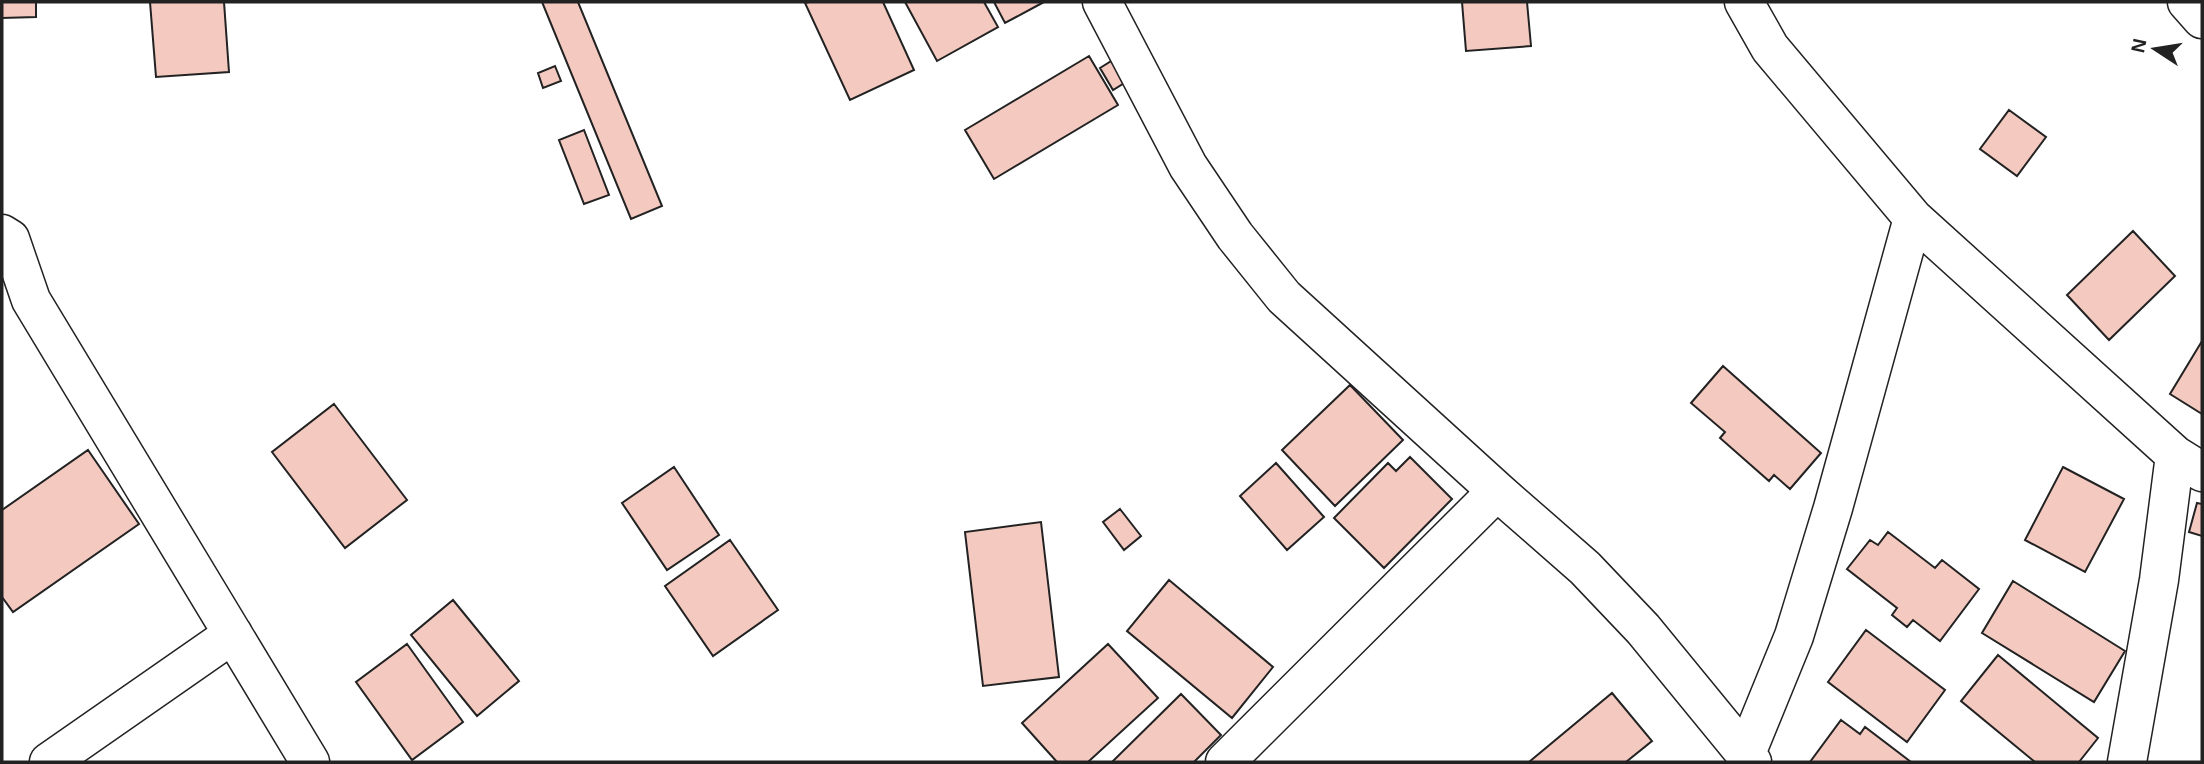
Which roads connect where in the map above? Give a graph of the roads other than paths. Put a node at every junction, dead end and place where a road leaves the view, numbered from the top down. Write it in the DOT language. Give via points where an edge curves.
graph roads {
  1 [pos="1102,2"];
  2 [pos="1744,2"];
  3 [pos="2186,2"];
  4 [pos="2202,19"];
  5 [pos="1913,218"];
  6 [pos="2,234"];
  7 [pos="2189,463"];
  8 [pos="1497,491"];
  9 [pos="233,634"];
  10 [pos="1749,759"];
  11 [pos="49,762"];
  12 [pos="310,762"];
  13 [pos="1225,762"];
  14 [pos="2127,762"];
  1 -- 8 [label="street" via="1188,166 1284,297"];
  2 -- 5 [label="street" via="1770,48"];
  3 -- 4 [label="street"];
  5 -- 7 [label="street"];
  5 -- 10 [label="street" via="1833,508 1794,636"];
  6 -- 9 [label="street" via="10,239 31,300"];
  7 -- 14 [label="street" via="2159,580"];
  8 -- 10 [label="street" via="1586,568 1643,629"];
  8 -- 13 [label="street"];
  9 -- 11 [label="street"];
  9 -- 12 [label="street"];
}
